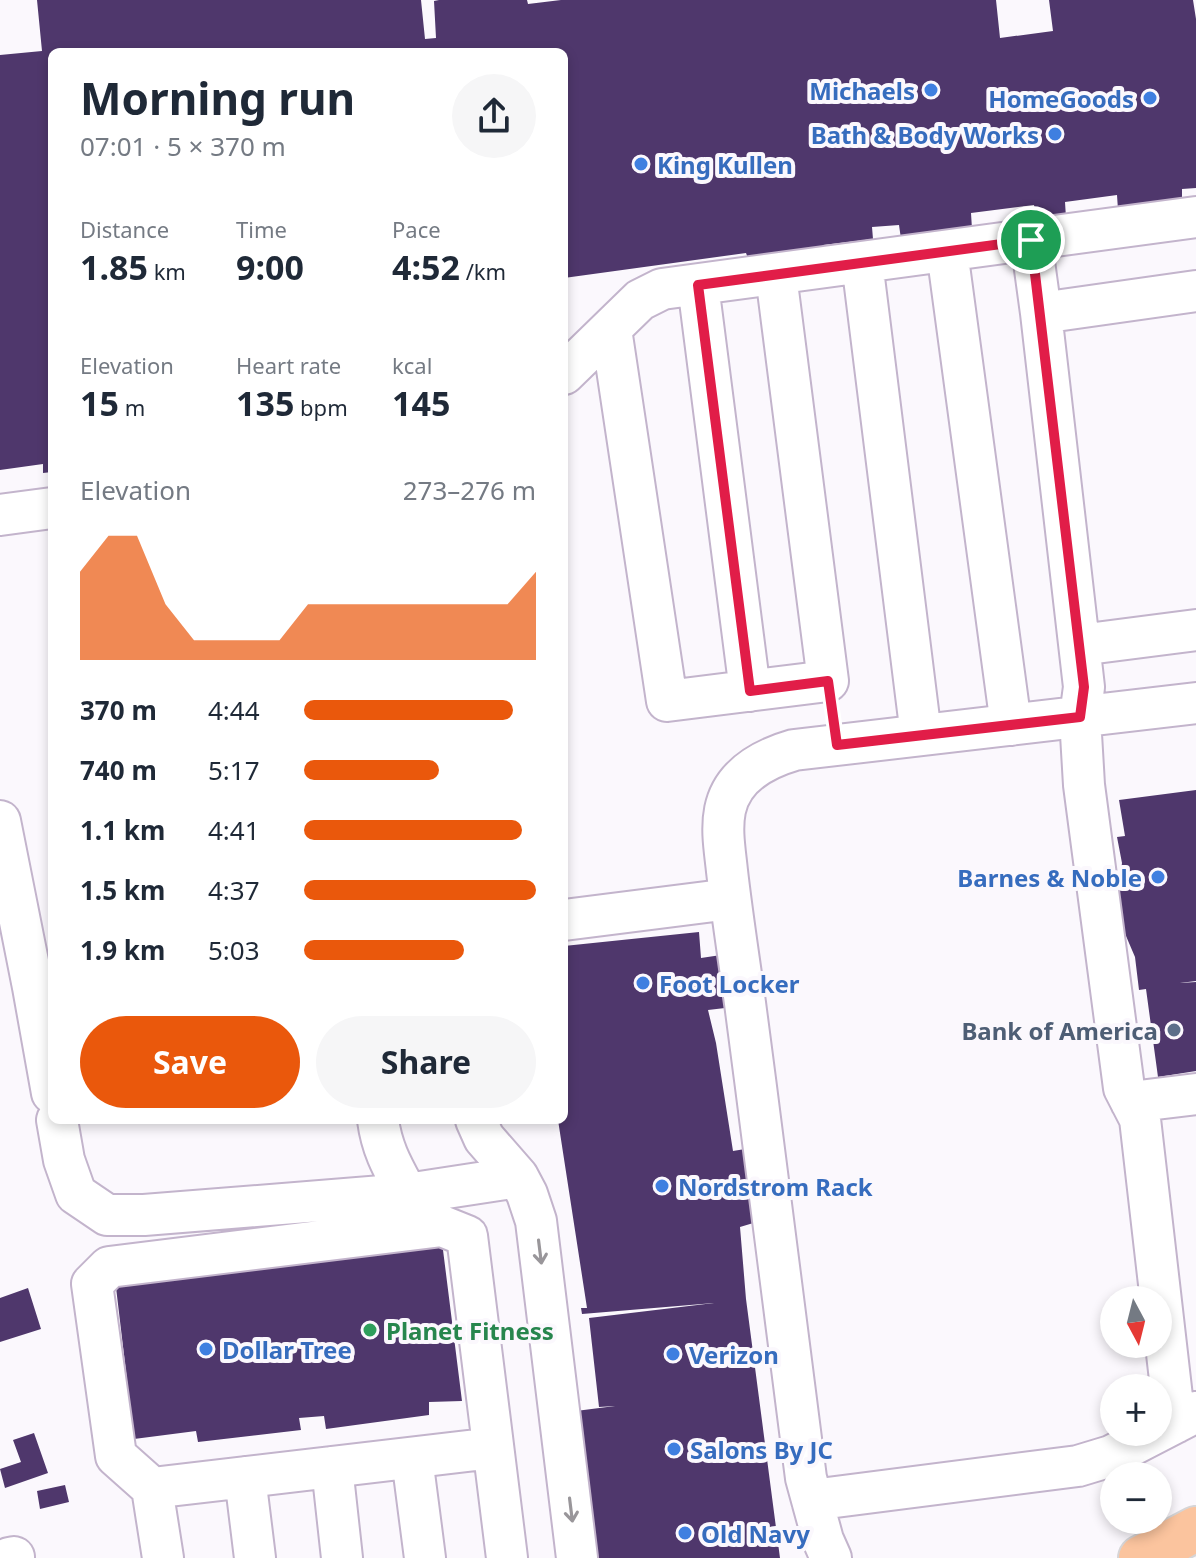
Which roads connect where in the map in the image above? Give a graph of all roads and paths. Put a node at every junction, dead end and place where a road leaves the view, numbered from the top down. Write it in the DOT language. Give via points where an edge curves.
graph roads {
  1 [pos="1196,217"];
  2 [pos="1031,240"];
  3 [pos="947,251"];
  4 [pos="862,262"];
  5 [pos="776,275"];
  6 [pos="698,285"];
  7 [pos="1196,291"];
  8 [pos="1041,313"];
  9 [pos="611,329"];
  10 [pos="568,370"];
  11 [pos="48,509"];
  12 [pos="0,515"];
  13 [pos="1196,630"];
  14 [pos="1080,645"];
  15 [pos="828,681"];
  16 [pos="750,691"];
  17 [pos="1196,703"];
  18 [pos="1080,717"];
  19 [pos="1011,725"];
  20 [pos="921,735"];
  21 [pos="837,745"];
  22 [pos="0,821"];
  23 [pos="730,899"];
  24 [pos="568,919"];
  25 [pos="42,986"];
  26 [pos="48,1050"];
  27 [pos="1196,1094"];
  28 [pos="1131,1102"];
  29 [pos="58,1124"];
  30 [pos="378,1124"];
  31 [pos="478,1124"];
  32 [pos="518,1177"];
  33 [pos="407,1194"];
  34 [pos="1186,1418"];
  35 [pos="493,1448"];
  36 [pos="412,1458"];
  37 [pos="332,1467"];
  38 [pos="245,1477"];
  39 [pos="152,1488"];
  40 [pos="812,1500"];
  41 [pos="1196,1529"];
  42 [pos="163,1558"];
  43 [pos="255,1558"];
  44 [pos="342,1558"];
  45 [pos="425,1558"];
  46 [pos="507,1558"];
  47 [pos="577,1558"];
  48 [pos="831,1558"];
  49 [pos="1141,1558"];
  1 -- 2 [label="lane"];
  2 -- 3 [label="lane"];
  2 -- 8 [label="lane"];
  3 -- 4 [label="lane"];
  3 -- 19 [label="lane"];
  4 -- 5 [label="lane"];
  4 -- 20 [label="lane"];
  5 -- 6 [label="lane"];
  5 -- 15 [label="lane"];
  6 -- 9 [label="lane" via="662,289 640,300"];
  6 -- 16 [label="lane"];
  7 -- 8 [label="lane"];
  8 -- 14 [label="lane"];
  9 -- 10 [label="lane"];
  9 -- 16 [label="lane" via="667,701"];
  11 -- 12 [label="lane"];
  13 -- 14 [label="lane"];
  14 -- 18 [label="lane"];
  15 -- 16 [label="lane"];
  15 -- 21 [label="lane"];
  17 -- 18 [label="lane"];
  18 -- 19 [label="lane"];
  18 -- 28 [label="lane" via="1122,1074"];
  19 -- 20 [label="lane"];
  20 -- 21 [label="lane"];
  21 -- 23 [label="lane" via="772,756 737,782 723,825"];
  22 -- 25 [label="lane"];
  23 -- 24 [label="lane"];
  23 -- 40 [label="lane"];
  25 -- 26 [label="lane"];
  27 -- 28 [label="lane"];
  28 -- 34 [label="lane" via="1140,1119"];
  29 -- 33 [label="lane" via="76,1194 107,1215"];
  30 -- 33 [label="lane" via="388,1160"];
  31 -- 32 [label="lane"];
  32 -- 33 [label="lane"];
  32 -- 47 [label="lane, one-way" via="536,1221"];
  34 -- 40 [label="lane" via="1111,1456 1078,1466"];
  35 -- 36 [label="lane"];
  35 -- 39 [label="lane" via="467,1236 442,1226 109,1267 92,1284 116,1456"];
  35 -- 46 [label="lane"];
  36 -- 37 [label="lane"];
  36 -- 45 [label="lane"];
  37 -- 38 [label="lane"];
  37 -- 44 [label="lane"];
  38 -- 39 [label="lane"];
  38 -- 43 [label="lane"];
  39 -- 42 [label="lane"];
  40 -- 48 [label="lane"];
  41 -- 49 [label="main road"];
}
